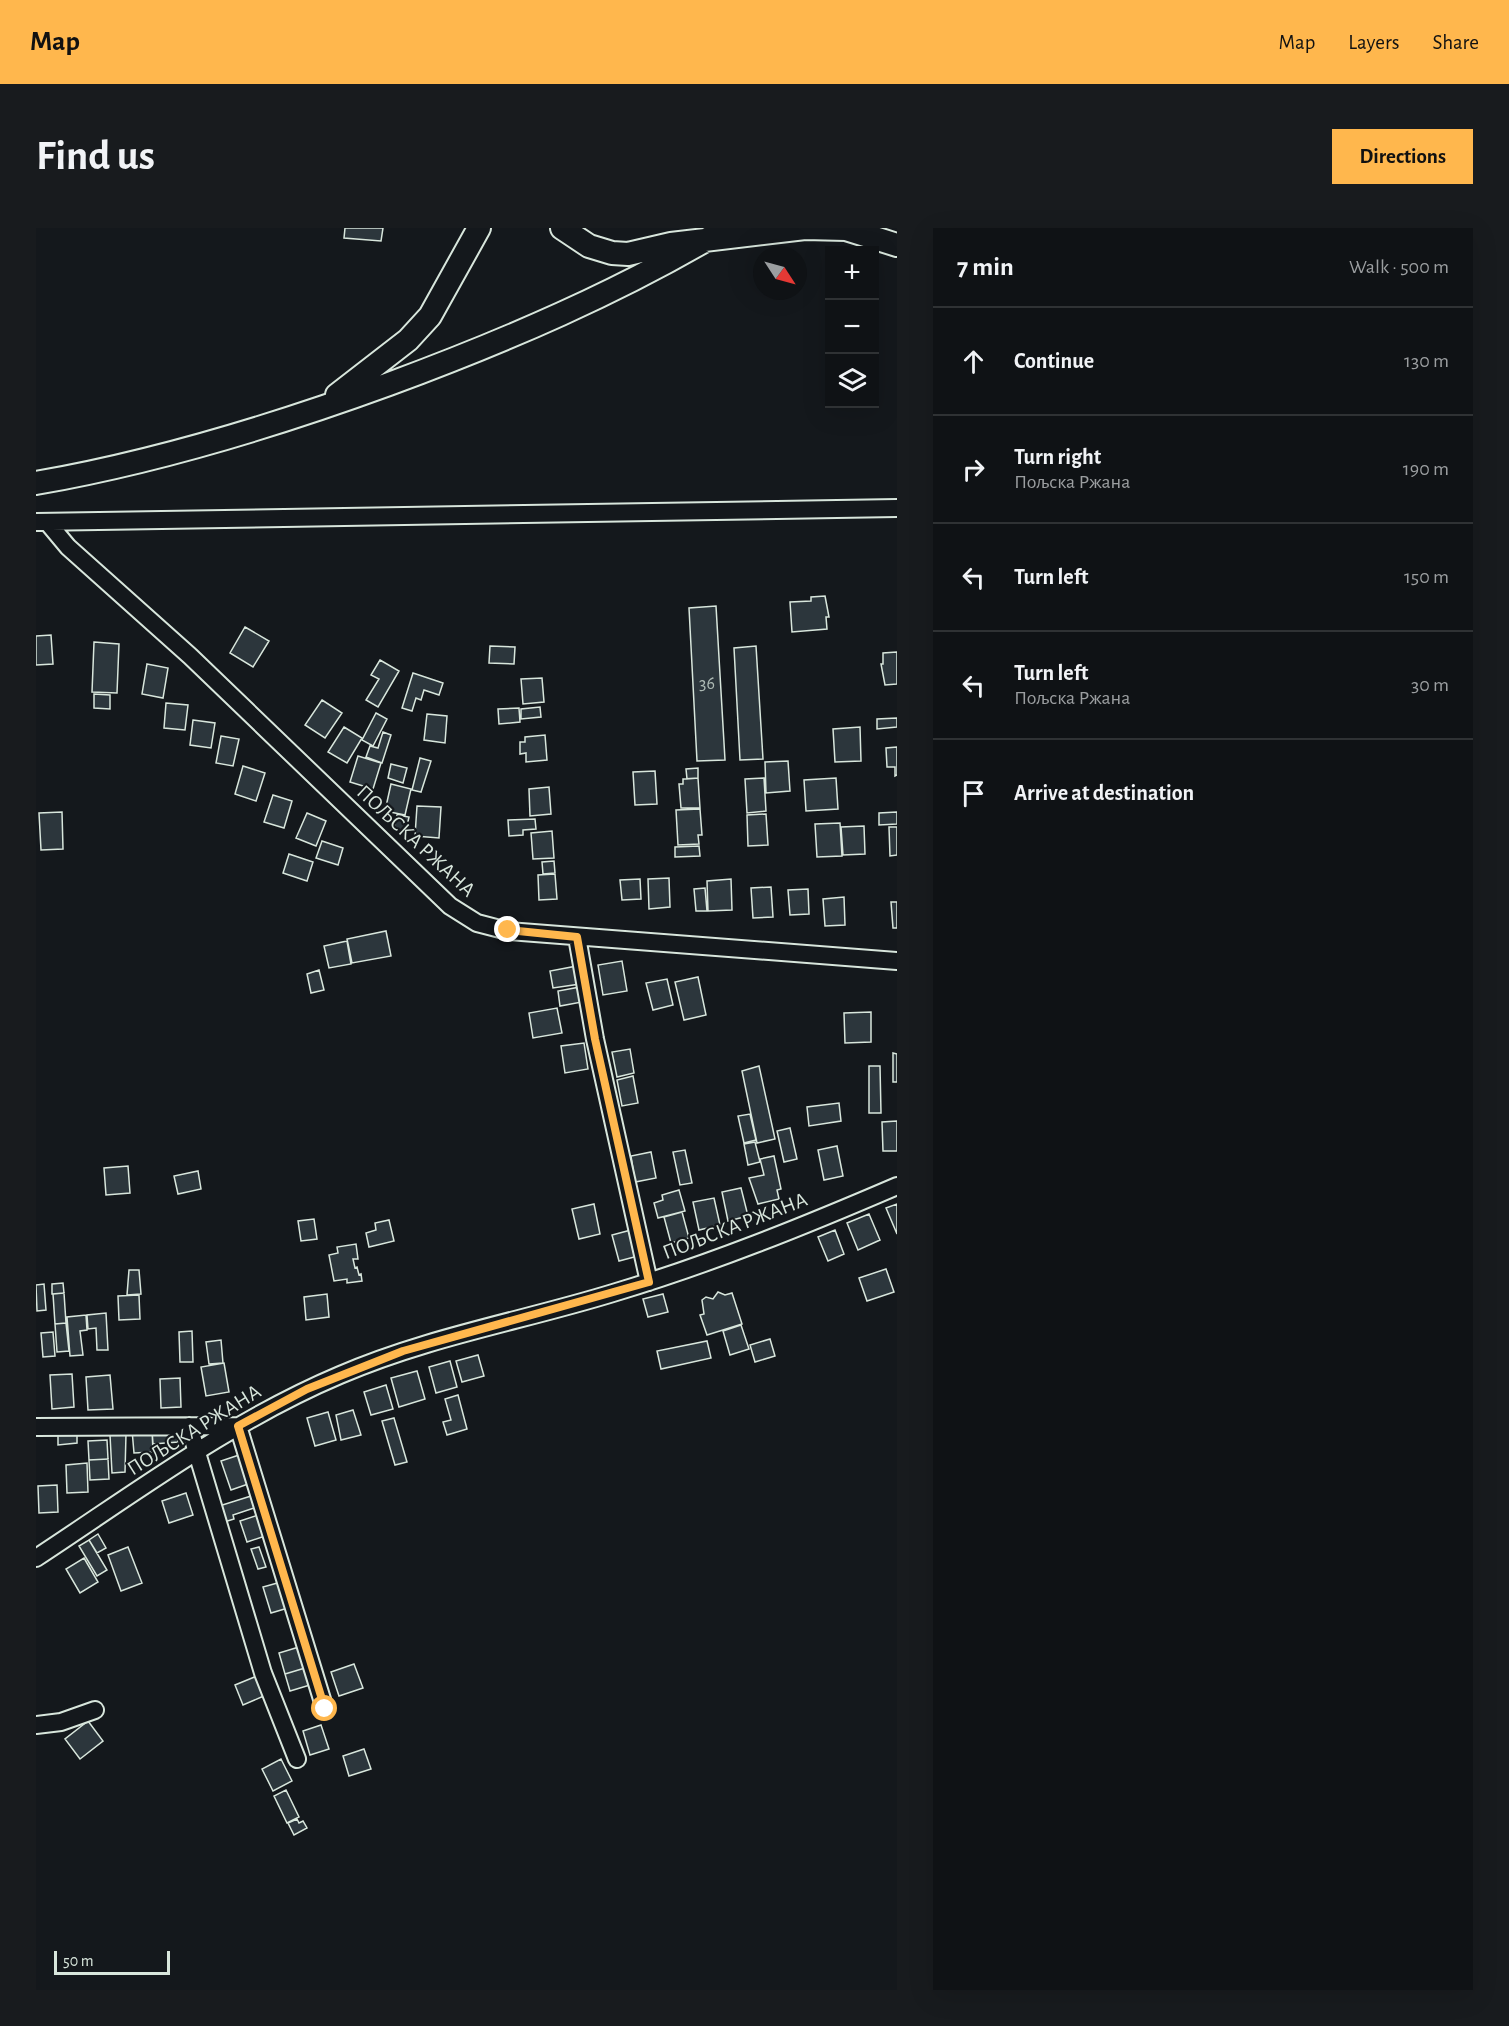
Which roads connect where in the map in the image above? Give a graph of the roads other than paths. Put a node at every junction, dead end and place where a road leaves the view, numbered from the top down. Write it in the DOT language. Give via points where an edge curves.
graph roads {
  1 [pos="479,228"];
  2 [pos="562,228"];
  3 [pos="726,228"];
  4 [pos="706,240"];
  5 [pos="897,245"];
  6 [pos="312,412"];
  7 [pos="36,483"];
  8 [pos="897,508"];
  9 [pos="42,523"];
  10 [pos="577,937"];
  11 [pos="897,961"];
  12 [pos="897,1185"];
  13 [pos="649,1282"];
  14 [pos="189,1426"];
  15 [pos="238,1426"];
  16 [pos="36,1427"];
  17 [pos="197,1452"];
  18 [pos="36,1558"];
  19 [pos="325,1709"];
  20 [pos="95,1710"];
  21 [pos="36,1725"];
  22 [pos="297,1759"];
  1 -- 6 [label="main road" via="430,316 408,340"];
  2 -- 4 [label="main road" via="589,246 612,253 628,254"];
  3 -- 4 [label="main road"];
  4 -- 5 [label="main road" via="805,228 846,229"];
  4 -- 6 [label="main road" via="576,307 479,351"];
  6 -- 7 [label="main road" via="206,445"];
  8 -- 9 [label="street"];
  9 -- 10 [label="street, ПОЉСКА РЖАНА" via="190,656 450,906 493,928"];
  10 -- 11 [label="street, ПОЉСКА РЖАНА"];
  10 -- 13 [label="street" via="595,1039"];
  12 -- 13 [label="street, ПОЉСКА РЖАНА" via="778,1236"];
  13 -- 15 [label="street, ПОЉСКА РЖАНА" via="403,1351 307,1389"];
  14 -- 15 [label="street"];
  14 -- 16 [label="street"];
  14 -- 17 [label="street"];
  15 -- 17 [label="street, ПОЉСКА РЖАНА"];
  15 -- 19 [label="street"];
  17 -- 18 [label="street, ПОЉСКА РЖАНА"];
  17 -- 22 [label="street" via="263,1672"];
  20 -- 21 [label="street" via="61,1722"];
}
